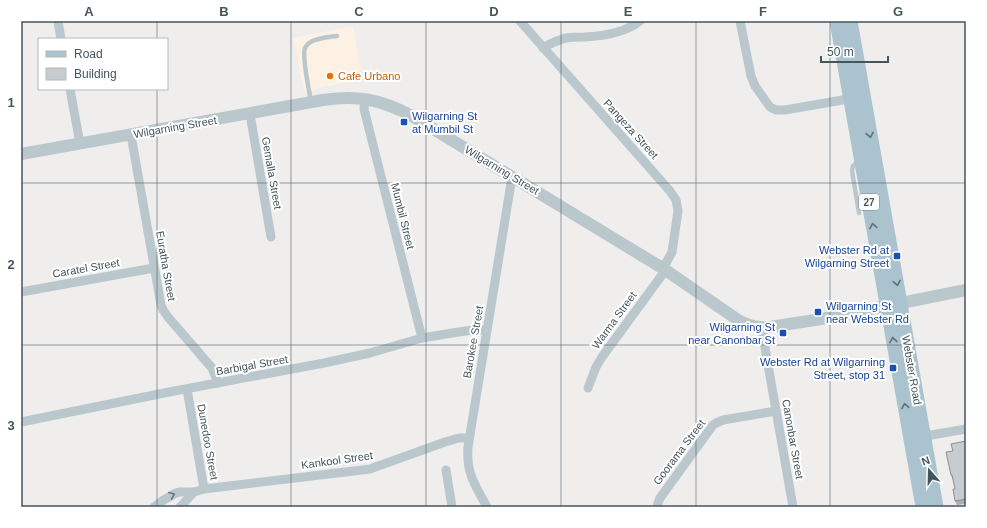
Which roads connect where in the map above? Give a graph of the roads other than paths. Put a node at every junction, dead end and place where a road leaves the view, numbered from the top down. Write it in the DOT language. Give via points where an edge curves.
graph roads {
  1 [pos="58,21"];
  2 [pos="520,21"];
  3 [pos="640,21"];
  4 [pos="740,21"];
  5 [pos="837,21"];
  6 [pos="850,21"];
  7 [pos="337,36"];
  8 [pos="62,38"];
  9 [pos="543,48"];
  10 [pos="70,90"];
  11 [pos="857,98"];
  12 [pos="365,99"];
  13 [pos="311,103"];
  14 [pos="250,114"];
  15 [pos="131,135"];
  16 [pos="80,144"];
  17 [pos="21,154"];
  18 [pos="861,159"];
  19 [pos="512,177"];
  20 [pos="859,213"];
  21 [pos="271,237"];
  22 [pos="154,268"];
  23 [pos="664,269"];
  24 [pos="966,290"];
  25 [pos="21,292"];
  26 [pos="894,305"];
  27 [pos="762,328"];
  28 [pos="487,330"];
  29 [pos="422,338"];
  30 [pos="218,383"];
  31 [pos="588,388"];
  32 [pos="187,389"];
  33 [pos="776,411"];
  34 [pos="21,422"];
  35 [pos="966,429"];
  36 [pos="469,438"];
  37 [pos="917,438"];
  38 [pos="446,470"];
  39 [pos="204,489"];
  40 [pos="194,492"];
  41 [pos="154,507"];
  42 [pos="180,507"];
  43 [pos="452,507"];
  44 [pos="487,507"];
  45 [pos="657,507"];
  46 [pos="793,507"];
  47 [pos="923,507"];
  48 [pos="936,507"];
  1 -- 8 [label="street"];
  2 -- 9 [label="street, Pangeza Street"];
  3 -- 9 [label="street" via="620,31 556,40"];
  4 -- 11 [label="street" via="751,76 770,107 785,110"];
  5 -- 11 [label="main road, Webster Road / 27"];
  6 -- 11 [label="main road, Webster Road / 27"];
  7 -- 13 [label="lane" via="313,41 304,49"];
  9 -- 23 [label="street, Pangeza Street" via="675,197 678,210 673,247"];
  10 -- 16 [label="street"];
  11 -- 18 [label="main road, Webster Road / 27"];
  11 -- 26 [label="main road, Webster Road / 27, one-way"];
  12 -- 13 [label="street, Wilgarning Street" via="344,98"];
  12 -- 19 [label="street, Wilgarning Street" via="382,102 401,110"];
  12 -- 29 [label="street, Mumbil Street" via="364,109"];
  13 -- 14 [label="street, Wilgarning Street"];
  14 -- 15 [label="street, Wilgarning Street"];
  14 -- 21 [label="street, Gemalla Street"];
  15 -- 16 [label="street, Wilgarning Street"];
  15 -- 22 [label="street, Euratha Street"];
  16 -- 17 [label="street, Wilgarning Street"];
  18 -- 20 [label="lane" via="852,168"];
  26 -- 18 [label="main road, Webster Road / 27, one-way"];
  19 -- 23 [label="street, Wilgarning Street"];
  19 -- 28 [label="street, Barokee Street"];
  22 -- 25 [label="street, Caratel Street"];
  22 -- 30 [label="street, Euratha Street" via="163,310 212,368"];
  23 -- 27 [label="street, Wilgarning Street" via="738,320"];
  23 -- 31 [label="street, Warma Street" via="602,357"];
  24 -- 26 [label="street, Wilgarning Street"];
  26 -- 27 [label="street, Wilgarning Street"];
  26 -- 37 [label="main road, Webster Road / 27"];
  27 -- 33 [label="street, Canonbar Street"];
  28 -- 29 [label="street, Barbigal Street"];
  28 -- 36 [label="street, Barokee Street"];
  29 -- 30 [label="street, Barbigal Street" via="346,358"];
  30 -- 32 [label="street, Barbigal Street"];
  32 -- 34 [label="street, Barbigal Street"];
  32 -- 39 [label="street, Dunedoo Street"];
  33 -- 45 [label="street, Goorama Street" via="723,420 713,425 660,498"];
  33 -- 46 [label="street, Canonbar Street"];
  35 -- 37 [label="street"];
  36 -- 39 [label="street, Kankool Street" via="445,442 370,470"];
  36 -- 44 [label="street, Barokee Street" via="468,467"];
  37 -- 47 [label="main road, Webster Road / 27"];
  37 -- 48 [label="main road, Webster Road / 27"];
  38 -- 43 [label="street"];
  39 -- 40 [label="street, Dunedoo Street"];
  41 -- 40 [label="street, Dunedoo Street, one-way" via="179,492"];
  40 -- 42 [label="street"];
}
